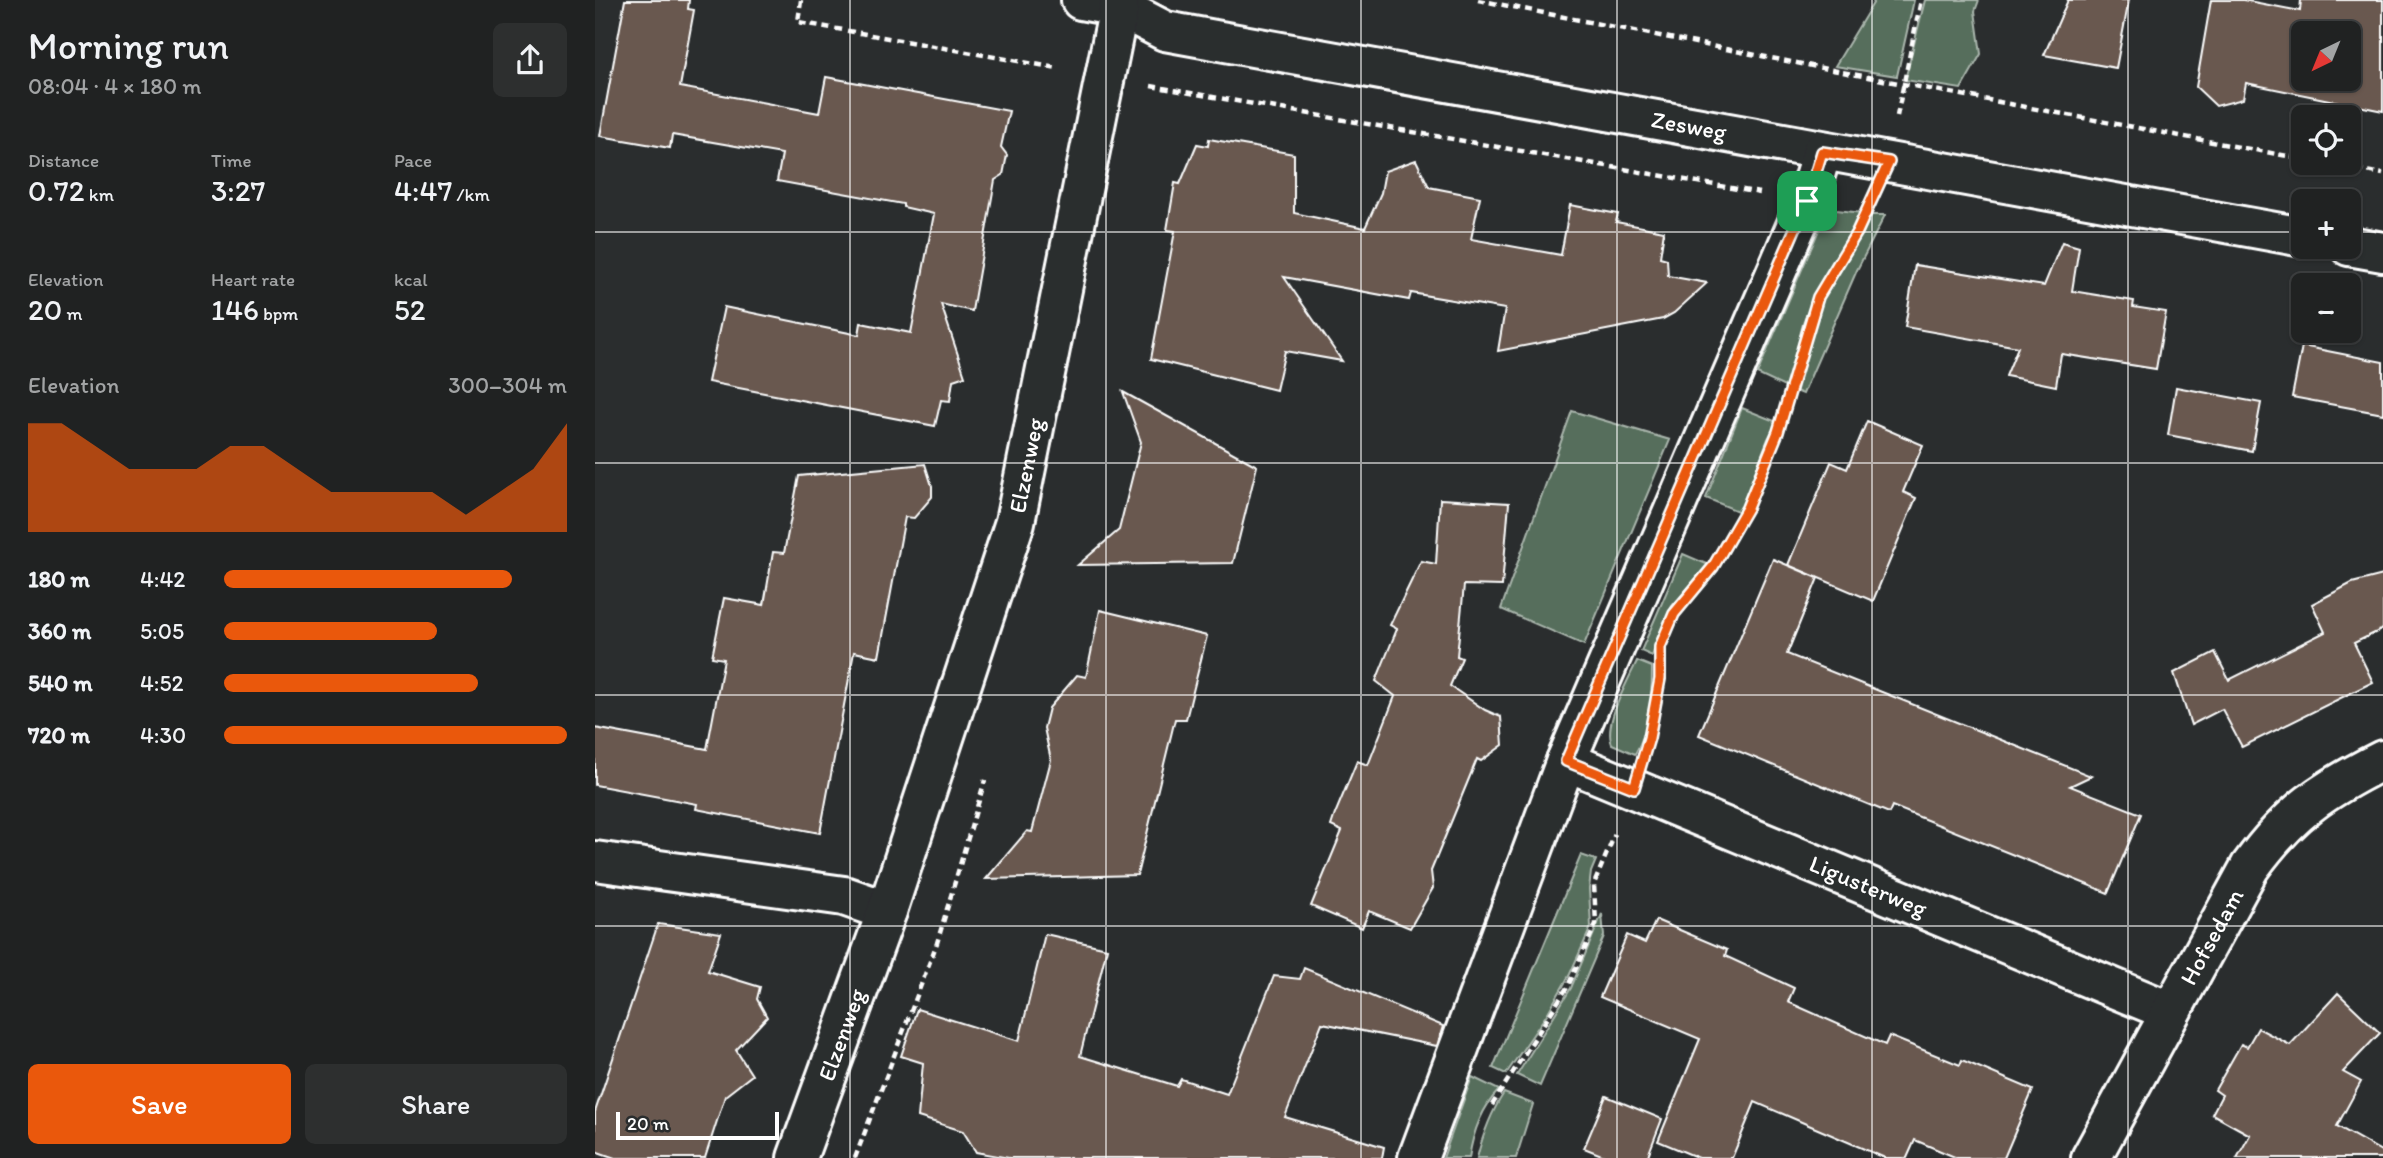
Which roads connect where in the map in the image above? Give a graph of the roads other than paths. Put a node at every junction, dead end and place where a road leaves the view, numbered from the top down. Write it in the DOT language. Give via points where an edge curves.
graph roads {
  1 [pos="1081,0"];
  2 [pos="1119,7"];
  3 [pos="1822,152"];
  4 [pos="2291,235"];
  5 [pos="2361,248"];
  6 [pos="2383,252"];
  7 [pos="2383,760"];
  8 [pos="1566,761"];
  9 [pos="595,861"];
  10 [pos="887,911"];
  11 [pos="2169,1011"];
  12 [pos="797,1158"];
  13 [pos="1418,1158"];
  14 [pos="2091,1158"];
  1 -- 2 [label="street, Zesweg"];
  2 -- 3 [label="street, Zesweg" via="1165,31"];
  2 -- 10 [label="street, Elzenweg" via="1015,522"];
  3 -- 4 [label="street, Zesweg"];
  3 -- 8 [label="street" via="1807,201"];
  5 -- 6 [label="street"];
  7 -- 11 [label="street, Hofsedam" via="2341,781 2292,816 2272,837 2250,867"];
  8 -- 11 [label="street, Ligusterweg"];
  8 -- 13 [label="street"];
  9 -- 10 [label="street" via="844,897"];
  10 -- 12 [label="street, Elzenweg"];
  11 -- 14 [label="street, Hofsedam"];
}
